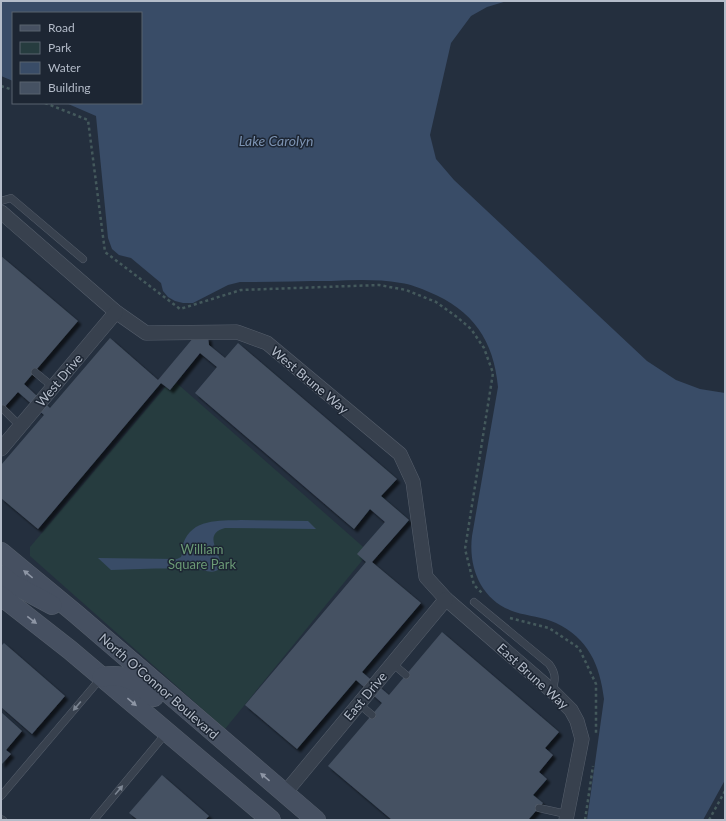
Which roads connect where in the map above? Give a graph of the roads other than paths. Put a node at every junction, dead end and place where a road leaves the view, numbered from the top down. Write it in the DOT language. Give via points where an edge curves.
graph roads {
  1 [pos="1,201"];
  2 [pos="1,212"];
  3 [pos="83,259"];
  4 [pos="116,312"];
  5 [pos="35,372"];
  6 [pos="53,387"];
  7 [pos="3,409"];
  8 [pos="20,426"];
  9 [pos="1,449"];
  10 [pos="1,552"];
  11 [pos="1,575"];
  12 [pos="1,596"];
  13 [pos="446,599"];
  14 [pos="474,602"];
  15 [pos="76,614"];
  16 [pos="392,663"];
  17 [pos="406,675"];
  18 [pos="102,677"];
  19 [pos="552,691"];
  20 [pos="359,704"];
  21 [pos="372,715"];
  22 [pos="167,732"];
  23 [pos="242,757"];
  24 [pos="285,793"];
  25 [pos="2,796"];
  26 [pos="538,808"];
  27 [pos="566,817"];
  28 [pos="94,820"];
  29 [pos="271,820"];
  30 [pos="316,820"];
  1 -- 3 [label="lane" via="11,198"];
  2 -- 4 [label="street, West Brune Way"];
  4 -- 6 [label="street, West Drive"];
  4 -- 13 [label="street, West Brune Way" via="146,333 237,332 266,343 400,454 413,482 426,577"];
  5 -- 6 [label="lane"];
  6 -- 8 [label="street, West Drive"];
  7 -- 8 [label="lane"];
  8 -- 9 [label="street, West Drive"];
  15 -- 10 [label="main road, North O'Connor Boulevard, one-way"];
  11 -- 15 [label="main road" via="47,603"];
  12 -- 18 [label="main road, one-way"];
  13 -- 16 [label="street, East Drive"];
  13 -- 19 [label="street, East Brune Way"];
  14 -- 19 [label="lane" via="549,664 554,670 555,677"];
  15 -- 23 [label="main road, North O'Connor Boulevard"];
  16 -- 17 [label="lane"];
  16 -- 20 [label="street, East Drive"];
  18 -- 22 [label="main road, one-way"];
  18 -- 23 [label="main road" via="123,676 134,681 180,717"];
  18 -- 25 [label="lane, one-way"];
  19 -- 27 [label="street, East Brune Way" via="571,710 582,739"];
  20 -- 21 [label="lane"];
  20 -- 24 [label="street, East Drive"];
  28 -- 22 [label="lane, one-way"];
  22 -- 29 [label="main road"];
  24 -- 23 [label="main road, North O'Connor Boulevard, one-way"];
  24 -- 30 [label="main road, North O'Connor Boulevard"];
  26 -- 27 [label="lane"];
}
